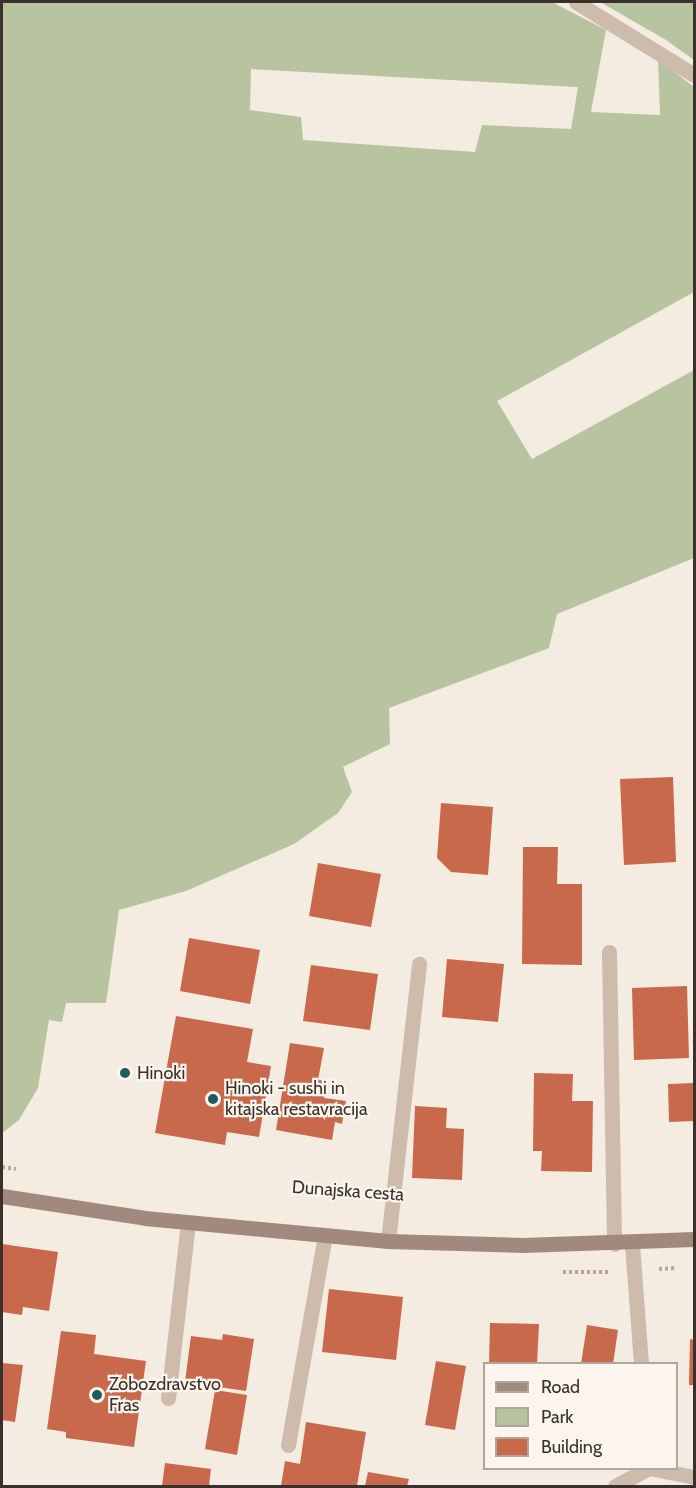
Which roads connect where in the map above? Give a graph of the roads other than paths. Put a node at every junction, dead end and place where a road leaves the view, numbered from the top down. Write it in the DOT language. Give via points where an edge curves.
graph roads {
  1 [pos="576,2"];
  2 [pos="694,75"];
  3 [pos="609,952"];
  4 [pos="419,964"];
  5 [pos="2,1196"];
  6 [pos="188,1223"];
  7 [pos="325,1236"];
  8 [pos="694,1239"];
  9 [pos="388,1241"];
  10 [pos="614,1244"];
  11 [pos="632,1244"];
  12 [pos="641,1362"];
  13 [pos="168,1398"];
  14 [pos="288,1445"];
  15 [pos="645,1470"];
  16 [pos="659,1470"];
  17 [pos="694,1477"];
  18 [pos="615,1486"];
  1 -- 2 [label="street"];
  3 -- 10 [label="street"];
  4 -- 9 [label="street"];
  5 -- 6 [label="main road"];
  6 -- 7 [label="main road"];
  6 -- 13 [label="street"];
  7 -- 9 [label="main road"];
  7 -- 14 [label="street"];
  8 -- 11 [label="main road"];
  9 -- 10 [label="main road"];
  10 -- 11 [label="main road"];
  11 -- 12 [label="street"];
  15 -- 18 [label="street"];
  16 -- 17 [label="street"];
}
